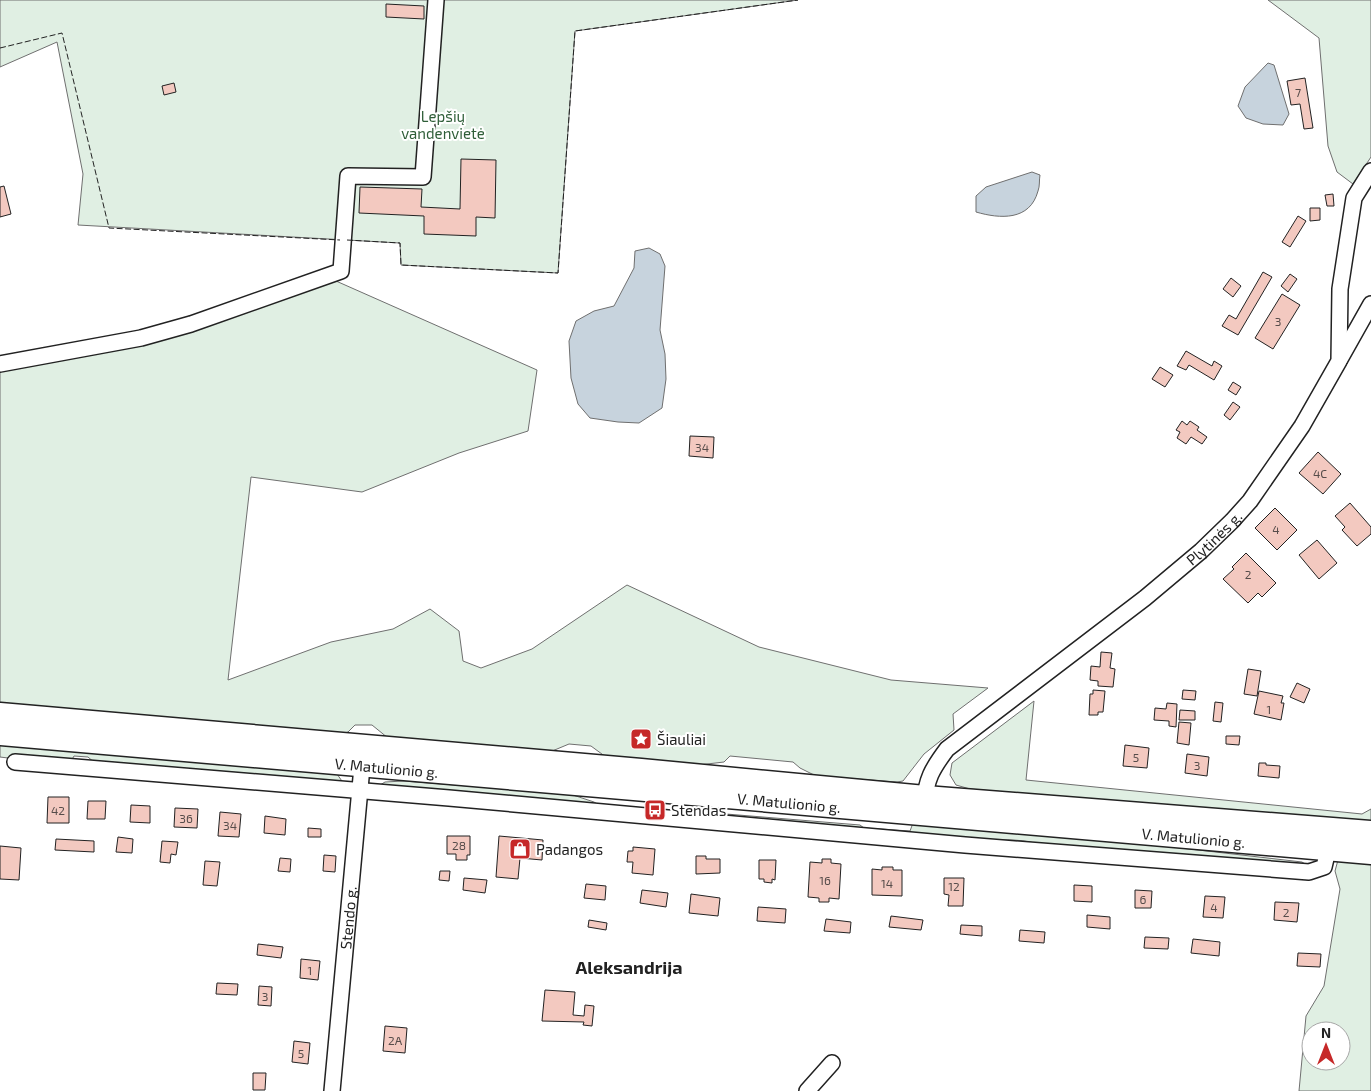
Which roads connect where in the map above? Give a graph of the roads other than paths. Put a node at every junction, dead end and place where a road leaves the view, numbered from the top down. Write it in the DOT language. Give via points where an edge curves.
graph roads {
  1 [pos="436,0"];
  2 [pos="1371,171"];
  3 [pos="1371,304"];
  4 [pos="1339,361"];
  5 [pos="0,364"];
  6 [pos="0,714"];
  7 [pos="0,734"];
  8 [pos="363,756"];
  9 [pos="15,762"];
  10 [pos="360,792"];
  11 [pos="924,806"];
  12 [pos="1371,832"];
  13 [pos="1328,850"];
  14 [pos="1371,853"];
  15 [pos="832,1063"];
  16 [pos="332,1091"];
  17 [pos="807,1091"];
  1 -- 5 [label="street" via="423,177 348,176 341,270 141,338"];
  2 -- 4 [label="street, Plytinės g." via="1354,198 1340,288"];
  3 -- 4 [label="street"];
  4 -- 11 [label="street, Plytinės g." via="1302,426 1250,501 1232,521 1144,598 947,749 929,777"];
  6 -- 8 [label="highway, V. Matulionio g."];
  7 -- 8 [label="highway, V. Matulionio g."];
  8 -- 10 [label="street, Stendo g."];
  8 -- 11 [label="highway, V. Matulionio g."];
  9 -- 10 [label="street"];
  10 -- 13 [label="street" via="1309,872 1324,867"];
  10 -- 16 [label="street, Stendo g."];
  11 -- 12 [label="highway, V. Matulionio g."];
  11 -- 13 [label="highway, V. Matulionio g."];
  13 -- 14 [label="highway, V. Matulionio g."];
  15 -- 17 [label="street"];
}
